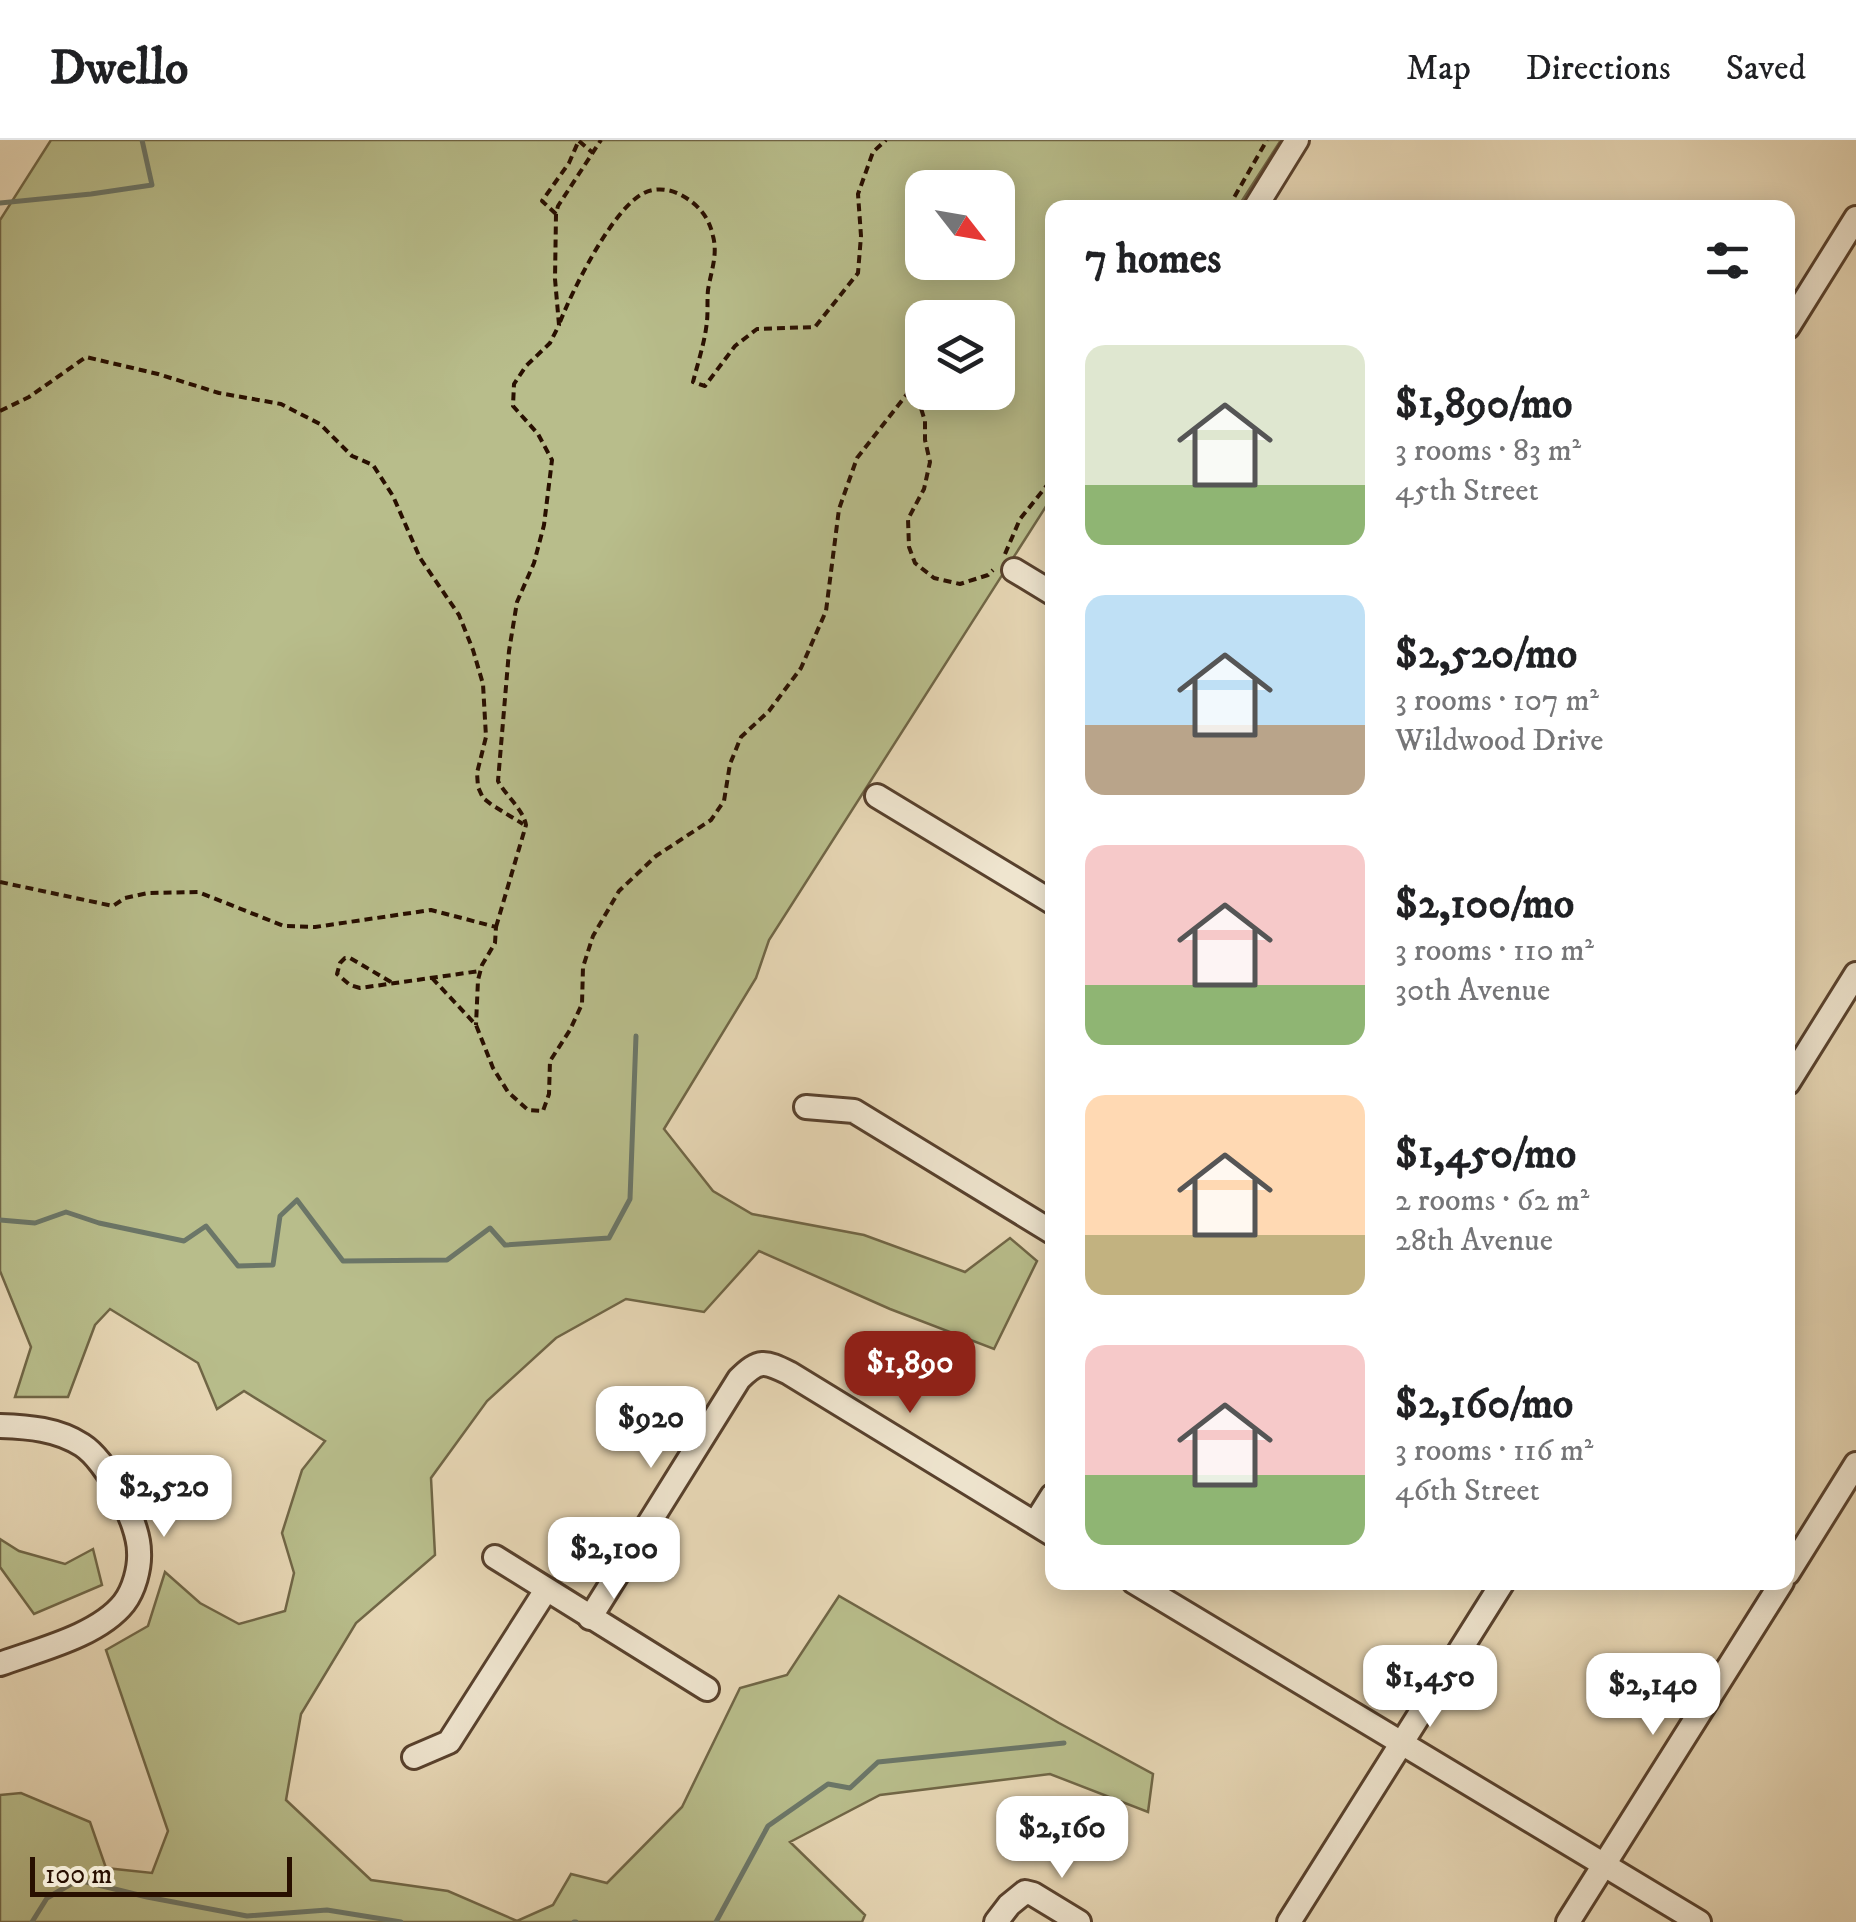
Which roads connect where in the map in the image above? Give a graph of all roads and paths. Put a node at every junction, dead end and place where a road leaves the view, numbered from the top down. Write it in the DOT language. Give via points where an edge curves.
graph roads {
  1 [pos="579,140"];
  2 [pos="602,140"];
  3 [pos="886,140"];
  4 [pos="1267,140"];
  5 [pos="1297,140"];
  6 [pos="593,152"];
  7 [pos="1233,200"];
  8 [pos="1259,200"];
  9 [pos="556,214"];
  10 [pos="1856,218"];
  11 [pos="1795,316"];
  12 [pos="559,326"];
  13 [pos="0,411"];
  14 [pos="1045,488"];
  15 [pos="1014,570"];
  16 [pos="1045,589"];
  17 [pos="877,796"];
  18 [pos="526,825"];
  19 [pos="0,882"];
  20 [pos="1045,898"];
  21 [pos="496,927"];
  22 [pos="481,971"];
  23 [pos="1856,974"];
  24 [pos="432,978"];
  25 [pos="391,982"];
  26 [pos="476,1025"];
  27 [pos="1795,1071"];
  28 [pos="806,1106"];
  29 [pos="1045,1228"];
  30 [pos="0,1426"];
  31 [pos="1856,1464"];
  32 [pos="1044,1528"];
  33 [pos="495,1557"];
  34 [pos="1795,1563"];
  35 [pos="546,1590"];
  36 [pos="1147,1590"];
  37 [pos="1498,1590"];
  38 [pos="1777,1590"];
  39 [pos="590,1618"];
  40 [pos="0,1664"];
  41 [pos="707,1689"];
  42 [pos="1401,1743"];
  43 [pos="414,1757"];
  44 [pos="1604,1866"];
  45 [pos="996,1922"];
  46 [pos="1079,1922"];
  47 [pos="1289,1922"];
  48 [pos="1568,1922"];
  49 [pos="1700,1922"];
  1 -- 6 [label="path"];
  1 -- 9 [label="path" via="542,201"];
  2 -- 6 [label="path"];
  3 -- 12 [label="path" via="874,152 858,194 858,273 815,327 758,330 735,346 704,386 693,382 716,255 713,233 701,208 658,188 640,194 617,219"];
  4 -- 7 [label="path"];
  5 -- 8 [label="street"];
  6 -- 9 [label="path"];
  9 -- 12 [label="path"];
  10 -- 11 [label="street"];
  12 -- 18 [label="path" via="514,384 513,406 552,460 544,525 517,602 498,781"];
  13 -- 18 [label="path" via="86,357 281,404 373,465 473,650 486,738 478,787 483,798"];
  14 -- 26 [label="path" via="988,575 960,584 934,578 908,547 908,519 930,462 918,399 907,394 856,458 839,509 826,611 801,668 741,737 724,801 711,820 656,856 619,892 594,936 583,968 582,1004 550,1061 544,1111 528,1110 508,1092"];
  15 -- 16 [label="street"];
  17 -- 20 [label="street"];
  18 -- 21 [label="path"];
  19 -- 21 [label="path" via="113,906 148,892 198,892 284,926 432,910"];
  21 -- 22 [label="path"];
  22 -- 24 [label="path"];
  22 -- 26 [label="path"];
  23 -- 27 [label="street"];
  24 -- 25 [label="path"];
  24 -- 26 [label="path"];
  25 -- 25 [label="path" via="350,958 337,969 340,979 360,988"];
  28 -- 29 [label="street" via="854,1111"];
  30 -- 40 [label="street" via="49,1431 98,1458 118,1489 140,1554 132,1587 112,1616"];
  31 -- 34 [label="street"];
  32 -- 39 [label="street" via="764,1363 739,1379"];
  33 -- 35 [label="street"];
  35 -- 39 [label="street"];
  35 -- 43 [label="street" via="450,1742"];
  36 -- 42 [label="street"];
  37 -- 42 [label="street"];
  38 -- 44 [label="street"];
  39 -- 41 [label="street"];
  42 -- 44 [label="street"];
  42 -- 47 [label="street"];
  44 -- 48 [label="street"];
  44 -- 49 [label="street"];
  45 -- 46 [label="street" via="1025,1892"];
}
